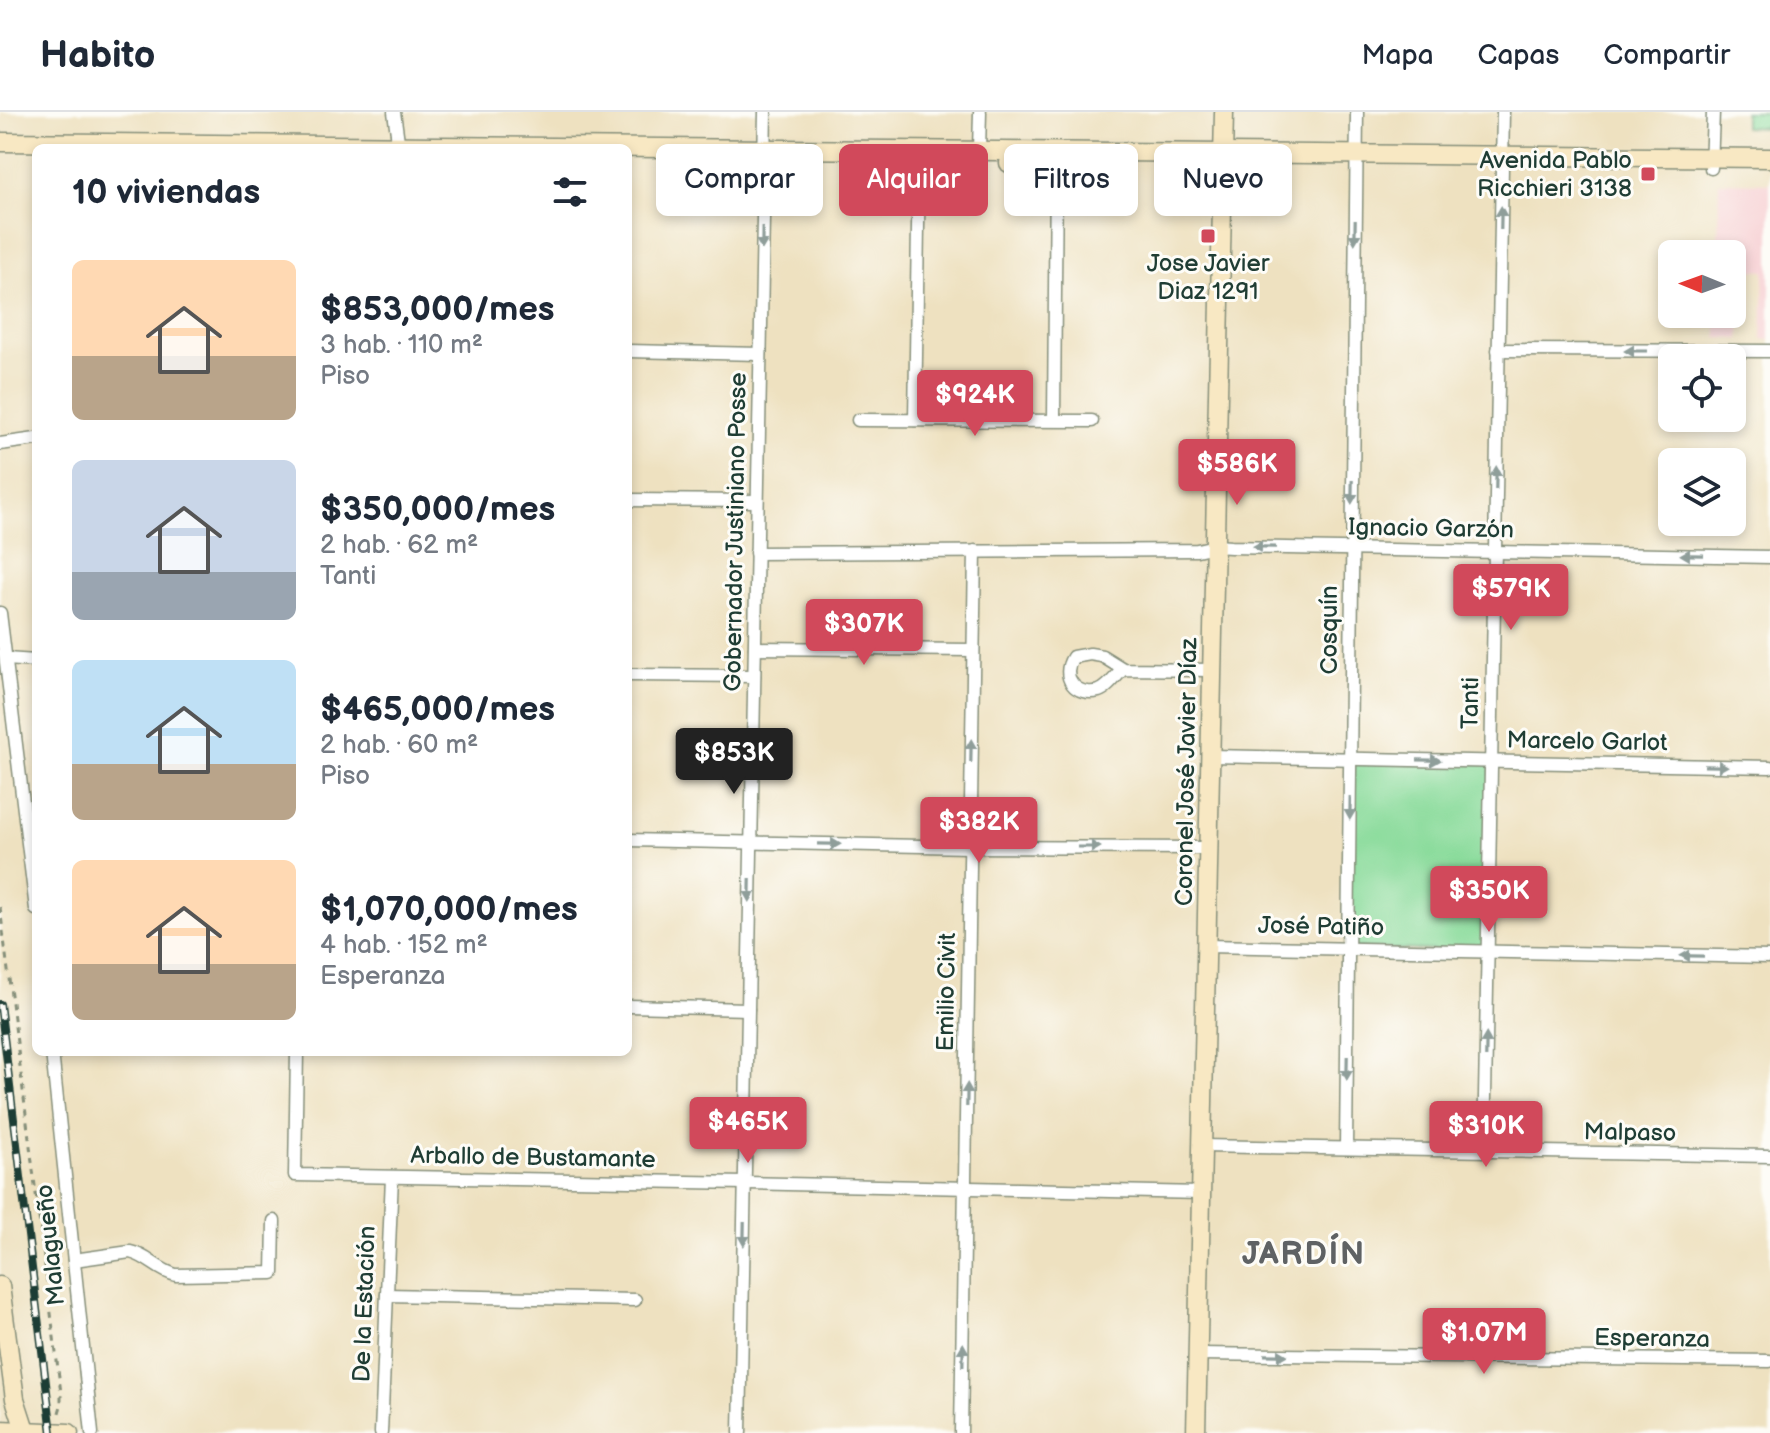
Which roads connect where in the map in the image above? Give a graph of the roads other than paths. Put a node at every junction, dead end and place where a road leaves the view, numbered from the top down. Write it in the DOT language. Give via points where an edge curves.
graph roads {
  1 [pos="394,112"];
  2 [pos="765,112"];
  3 [pos="980,112"];
  4 [pos="1224,112"];
  5 [pos="1357,112"];
  6 [pos="1503,112"];
  7 [pos="1713,112"];
  8 [pos="0,142"];
  9 [pos="84,144"];
  10 [pos="399,144"];
  11 [pos="764,144"];
  12 [pos="979,144"];
  13 [pos="1223,144"];
  14 [pos="988,150"];
  15 [pos="0,151"];
  16 [pos="32,152"];
  17 [pos="632,152"];
  18 [pos="656,153"];
  19 [pos="1154,156"];
  20 [pos="656,158"];
  21 [pos="1770,158"];
  22 [pos="632,159"];
  23 [pos="1292,160"];
  24 [pos="1356,160"];
  25 [pos="1502,161"];
  26 [pos="1712,163"];
  27 [pos="1770,169"];
  28 [pos="762,216"];
  29 [pos="918,216"];
  30 [pos="1056,216"];
  31 [pos="1222,216"];
  32 [pos="1498,350"];
  33 [pos="632,351"];
  34 [pos="1770,351"];
  35 [pos="760,354"];
  36 [pos="858,420"];
  37 [pos="915,420"];
  38 [pos="1054,420"];
  39 [pos="1092,421"];
  40 [pos="32,440"];
  41 [pos="0,444"];
  42 [pos="632,500"];
  43 [pos="757,501"];
  44 [pos="1215,546"];
  45 [pos="1352,548"];
  46 [pos="975,551"];
  47 [pos="1494,551"];
  48 [pos="756,553"];
  49 [pos="1770,557"];
  50 [pos="0,613"];
  51 [pos="755,648"];
  52 [pos="973,650"];
  53 [pos="6,659"];
  54 [pos="32,661"];
  55 [pos="1123,669"];
  56 [pos="1212,670"];
  57 [pos="632,675"];
  58 [pos="754,676"];
  59 [pos="1211,756"];
  60 [pos="1350,759"];
  61 [pos="1491,762"];
  62 [pos="1770,767"];
  63 [pos="32,833"];
  64 [pos="632,840"];
  65 [pos="751,843"];
  66 [pos="970,847"];
  67 [pos="1208,848"];
  68 [pos="1206,946"];
  69 [pos="1348,948"];
  70 [pos="1487,952"];
  71 [pos="1770,957"];
  72 [pos="632,1006"];
  73 [pos="748,1009"];
  74 [pos="52,1056"];
  75 [pos="297,1056"];
  76 [pos="1202,1146"];
  77 [pos="1346,1148"];
  78 [pos="1484,1151"];
  79 [pos="1770,1156"];
  80 [pos="392,1177"];
  81 [pos="745,1183"];
  82 [pos="966,1188"];
  83 [pos="1201,1193"];
  84 [pos="274,1221"];
  85 [pos="74,1260"];
  86 [pos="0,1286"];
  87 [pos="387,1295"];
  88 [pos="635,1300"];
  89 [pos="1198,1354"];
  90 [pos="1770,1361"];
  91 [pos="16,1432"];
  92 [pos="54,1433"];
  93 [pos="69,1433"];
  94 [pos="92,1433"];
  95 [pos="381,1433"];
  96 [pos="740,1433"];
  97 [pos="961,1433"];
  98 [pos="1196,1433"];
  1 -- 10 [label="street"];
  2 -- 11 [label="street, Gobernador Justiniano Posse"];
  3 -- 12 [label="street"];
  4 -- 13 [label="main road, Coronel José Javier Díaz"];
  5 -- 24 [label="street, Cosquín"];
  6 -- 25 [label="street, Tanti"];
  7 -- 26 [label="street"];
  8 -- 9 [label="main road"];
  14 -- 19 [label="main road"];
  15 -- 16 [label="main road"];
  17 -- 18 [label="main road"];
  20 -- 22 [label="main road"];
  21 -- 26 [label="main road"];
  23 -- 24 [label="main road"];
  24 -- 25 [label="main road"];
  24 -- 45 [label="street, Cosquín, one-way"];
  25 -- 26 [label="main road"];
  32 -- 25 [label="street, Tanti, one-way"];
  26 -- 27 [label="main road"];
  28 -- 35 [label="street, Gobernador Justiniano Posse, one-way"];
  29 -- 37 [label="street"];
  30 -- 38 [label="street"];
  31 -- 44 [label="main road, Coronel José Javier Díaz"];
  34 -- 32 [label="street, one-way"];
  47 -- 32 [label="street, Tanti, one-way"];
  33 -- 35 [label="street"];
  35 -- 43 [label="street, Gobernador Justiniano Posse"];
  36 -- 37 [label="street"];
  37 -- 38 [label="street"];
  38 -- 39 [label="street"];
  40 -- 41 [label="street"];
  42 -- 43 [label="street"];
  43 -- 48 [label="street, Gobernador Justiniano Posse"];
  45 -- 44 [label="street, Ignacio Garzón, one-way"];
  44 -- 46 [label="street, Ignacio Garzón"];
  44 -- 56 [label="main road, Coronel José Javier Díaz"];
  45 -- 47 [label="street, Ignacio Garzón"];
  45 -- 60 [label="street, Cosquín"];
  46 -- 48 [label="street, Ignacio Garzón"];
  46 -- 52 [label="street, Emilio Civit"];
  49 -- 47 [label="street, Ignacio Garzón, one-way"];
  47 -- 61 [label="street, Tanti"];
  48 -- 51 [label="street, Gobernador Justiniano Posse"];
  50 -- 53 [label="street"];
  51 -- 52 [label="street"];
  51 -- 58 [label="street, Gobernador Justiniano Posse"];
  66 -- 52 [label="street, Emilio Civit, one-way"];
  53 -- 54 [label="street"];
  53 -- 63 [label="street"];
  55 -- 56 [label="street"];
  56 -- 59 [label="main road, Coronel José Javier Díaz"];
  57 -- 58 [label="street"];
  58 -- 65 [label="street, Gobernador Justiniano Posse"];
  59 -- 60 [label="street, Marcelo Garlot"];
  59 -- 67 [label="main road, Coronel José Javier Díaz"];
  60 -- 61 [label="street, Marcelo Garlot, one-way"];
  60 -- 69 [label="street, Cosquín, one-way"];
  61 -- 62 [label="street, Marcelo Garlot, one-way"];
  61 -- 70 [label="street, Tanti"];
  64 -- 65 [label="street"];
  65 -- 66 [label="street, one-way"];
  65 -- 73 [label="street, Gobernador Justiniano Posse, one-way"];
  66 -- 67 [label="street, one-way"];
  82 -- 66 [label="street, Emilio Civit, one-way"];
  67 -- 68 [label="main road, Coronel José Javier Díaz"];
  68 -- 69 [label="street, José Patiño"];
  68 -- 76 [label="main road, Coronel José Javier Díaz"];
  69 -- 70 [label="street, José Patiño"];
  69 -- 77 [label="street, Cosquín, one-way"];
  71 -- 70 [label="street, José Patiño, one-way"];
  78 -- 70 [label="street, Tanti, one-way"];
  72 -- 73 [label="street"];
  73 -- 81 [label="street, Gobernador Justiniano Posse"];
  74 -- 85 [label="street, Malagueño"];
  75 -- 80 [label="street, Arballo de Bustamante" via="295,1175"];
  76 -- 77 [label="street, Malpaso"];
  76 -- 83 [label="main road, Coronel José Javier Díaz"];
  77 -- 78 [label="street, Malpaso"];
  78 -- 79 [label="street, Malpaso"];
  80 -- 81 [label="street, Arballo de Bustamante"];
  80 -- 87 [label="street, De la Estación"];
  81 -- 82 [label="street, Arballo de Bustamante"];
  81 -- 96 [label="street, Gobernador Justiniano Posse, one-way"];
  82 -- 83 [label="street, Arballo de Bustamante"];
  97 -- 82 [label="street, Emilio Civit, one-way"];
  83 -- 89 [label="main road, Coronel José Javier Díaz"];
  84 -- 85 [label="street" via="273,1273 176,1275 130,1252"];
  85 -- 94 [label="street, Malagueño"];
  86 -- 91 [label="main road"];
  87 -- 88 [label="street"];
  87 -- 95 [label="street, De la Estación"];
  89 -- 90 [label="street, Esperanza, one-way"];
  89 -- 98 [label="main road, Coronel José Javier Díaz"];
  91 -- 92 [label="main road"];
  92 -- 93 [label="main road"];
}
